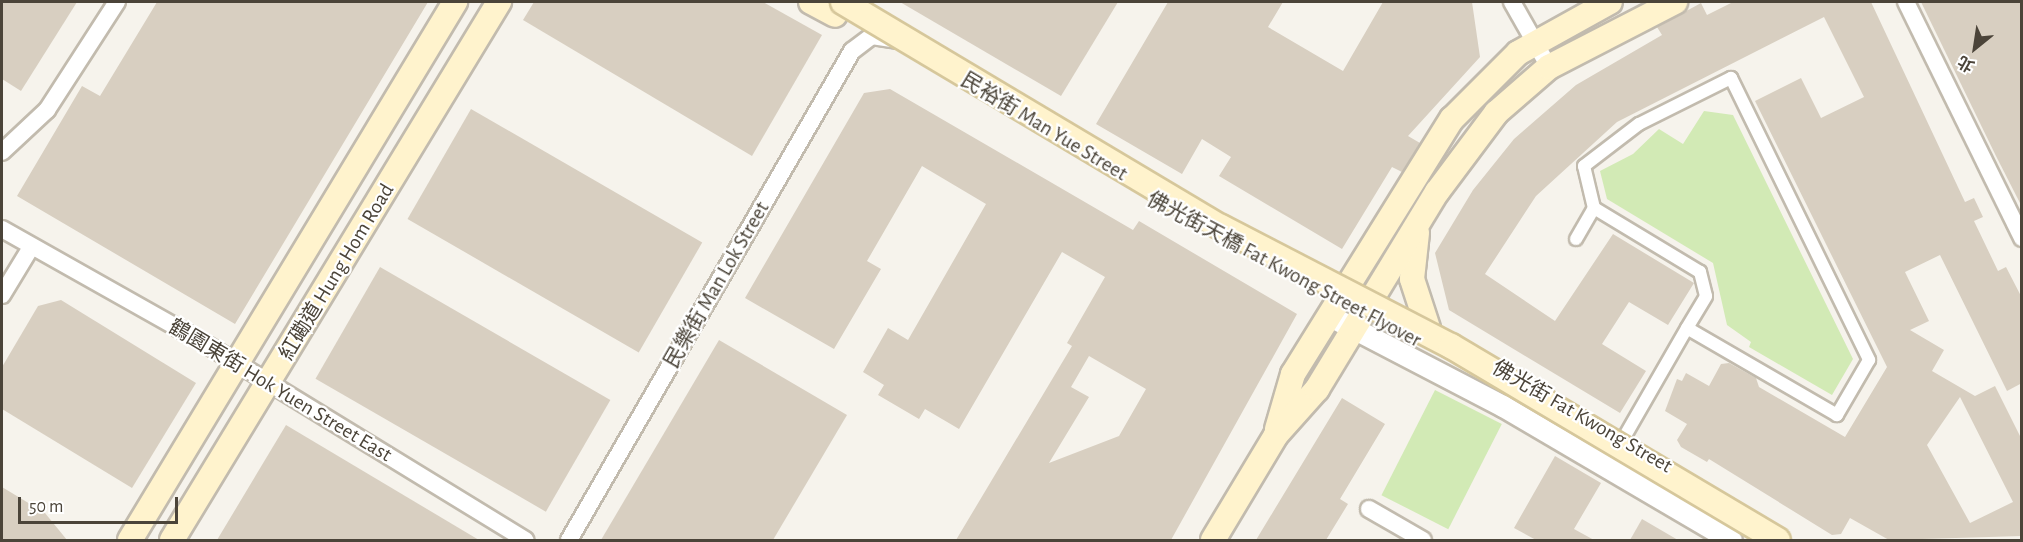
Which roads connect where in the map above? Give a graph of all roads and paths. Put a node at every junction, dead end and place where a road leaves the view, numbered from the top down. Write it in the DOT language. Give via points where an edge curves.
graph roads {
  1 [pos="117,2"];
  2 [pos="455,2"];
  3 [pos="498,2"];
  4 [pos="811,2"];
  5 [pos="1512,2"];
  6 [pos="1610,2"];
  7 [pos="1675,2"];
  8 [pos="1906,2"];
  9 [pos="840,6"];
  10 [pos="872,36"];
  11 [pos="1534,42"];
  12 [pos="1549,67"];
  13 [pos="2,152"];
  14 [pos="1594,208"];
  15 [pos="1420,219"];
  16 [pos="2,229"];
  17 [pos="2022,238"];
  18 [pos="1576,239"];
  19 [pos="30,249"];
  20 [pos="1343,291"];
  21 [pos="2,295"];
  22 [pos="1370,301"];
  23 [pos="1329,315"];
  24 [pos="1354,328"];
  25 [pos="1428,328"];
  26 [pos="1688,328"];
  27 [pos="240,365"];
  28 [pos="270,383"];
  29 [pos="1276,435"];
  30 [pos="1620,445"];
  31 [pos="1369,509"];
  32 [pos="130,540"];
  33 [pos="172,540"];
  34 [pos="525,540"];
  35 [pos="569,540"];
  36 [pos="1213,540"];
  37 [pos="1422,540"];
  38 [pos="1731,540"];
  39 [pos="1756,540"];
  40 [pos="1779,540"];
  41 [pos="1790,540"];
  1 -- 13 [label="street" via="48,110"];
  2 -- 27 [label="main road, 紅磡道 Hung Hom Road"];
  3 -- 28 [label="main road, 紅磡道 Hung Hom Road"];
  4 -- 9 [label="main road, 佛光街天橋 Fat Kwong Street Flyover"];
  5 -- 11 [label="street"];
  6 -- 11 [label="main road"];
  7 -- 12 [label="main road"];
  8 -- 17 [label="street"];
  9 -- 39 [label="main road, 佛光街天橋 Fat Kwong Street Flyover" via="1215,238 1472,372"];
  9 -- 40 [label="main road, 佛光街天橋 Fat Kwong Street Flyover, bridge" via="1221,227 1451,346"];
  10 -- 20 [label="street, 民裕街 Man Yue Street" via="896,39 1240,240"];
  10 -- 35 [label="street, 民樂街 Man Lok Street" via="852,51"];
  11 -- 12 [label="street"];
  11 -- 20 [label="main road" via="1488,78 1452,119"];
  12 -- 15 [label="main road" via="1496,113"];
  14 -- 18 [label="street"];
  14 -- 26 [label="street" via="1700,272 1706,296"];
  14 -- 26 [label="street" via="1584,166 1639,124 1731,78 1869,360 1837,415"];
  15 -- 22 [label="main road"];
  15 -- 25 [label="main road" via="1412,279"];
  16 -- 19 [label="street, 鶴園東街 Hok Yuen Street East"];
  19 -- 21 [label="street"];
  19 -- 27 [label="street, 鶴園東街 Hok Yuen Street East"];
  20 -- 22 [label="street"];
  20 -- 23 [label="main road"];
  22 -- 24 [label="main road"];
  22 -- 25 [label="street, 佛光街 Fat Kwong Street"];
  23 -- 24 [label="street, 佛光街 Fat Kwong Street"];
  23 -- 29 [label="main road" via="1293,374"];
  24 -- 29 [label="main road" via="1317,388"];
  24 -- 38 [label="street, 佛光街 Fat Kwong Street" via="1503,406"];
  25 -- 30 [label="street, 佛光街 Fat Kwong Street"];
  26 -- 30 [label="street"];
  27 -- 28 [label="street, 鶴園東街 Hok Yuen Street East"];
  27 -- 32 [label="main road, 紅磡道 Hung Hom Road"];
  28 -- 33 [label="main road, 紅磡道 Hung Hom Road"];
  28 -- 34 [label="street, 鶴園東街 Hok Yuen Street East"];
  29 -- 36 [label="main road"];
  30 -- 41 [label="street, 佛光街 Fat Kwong Street"];
  31 -- 37 [label="street"];
}
